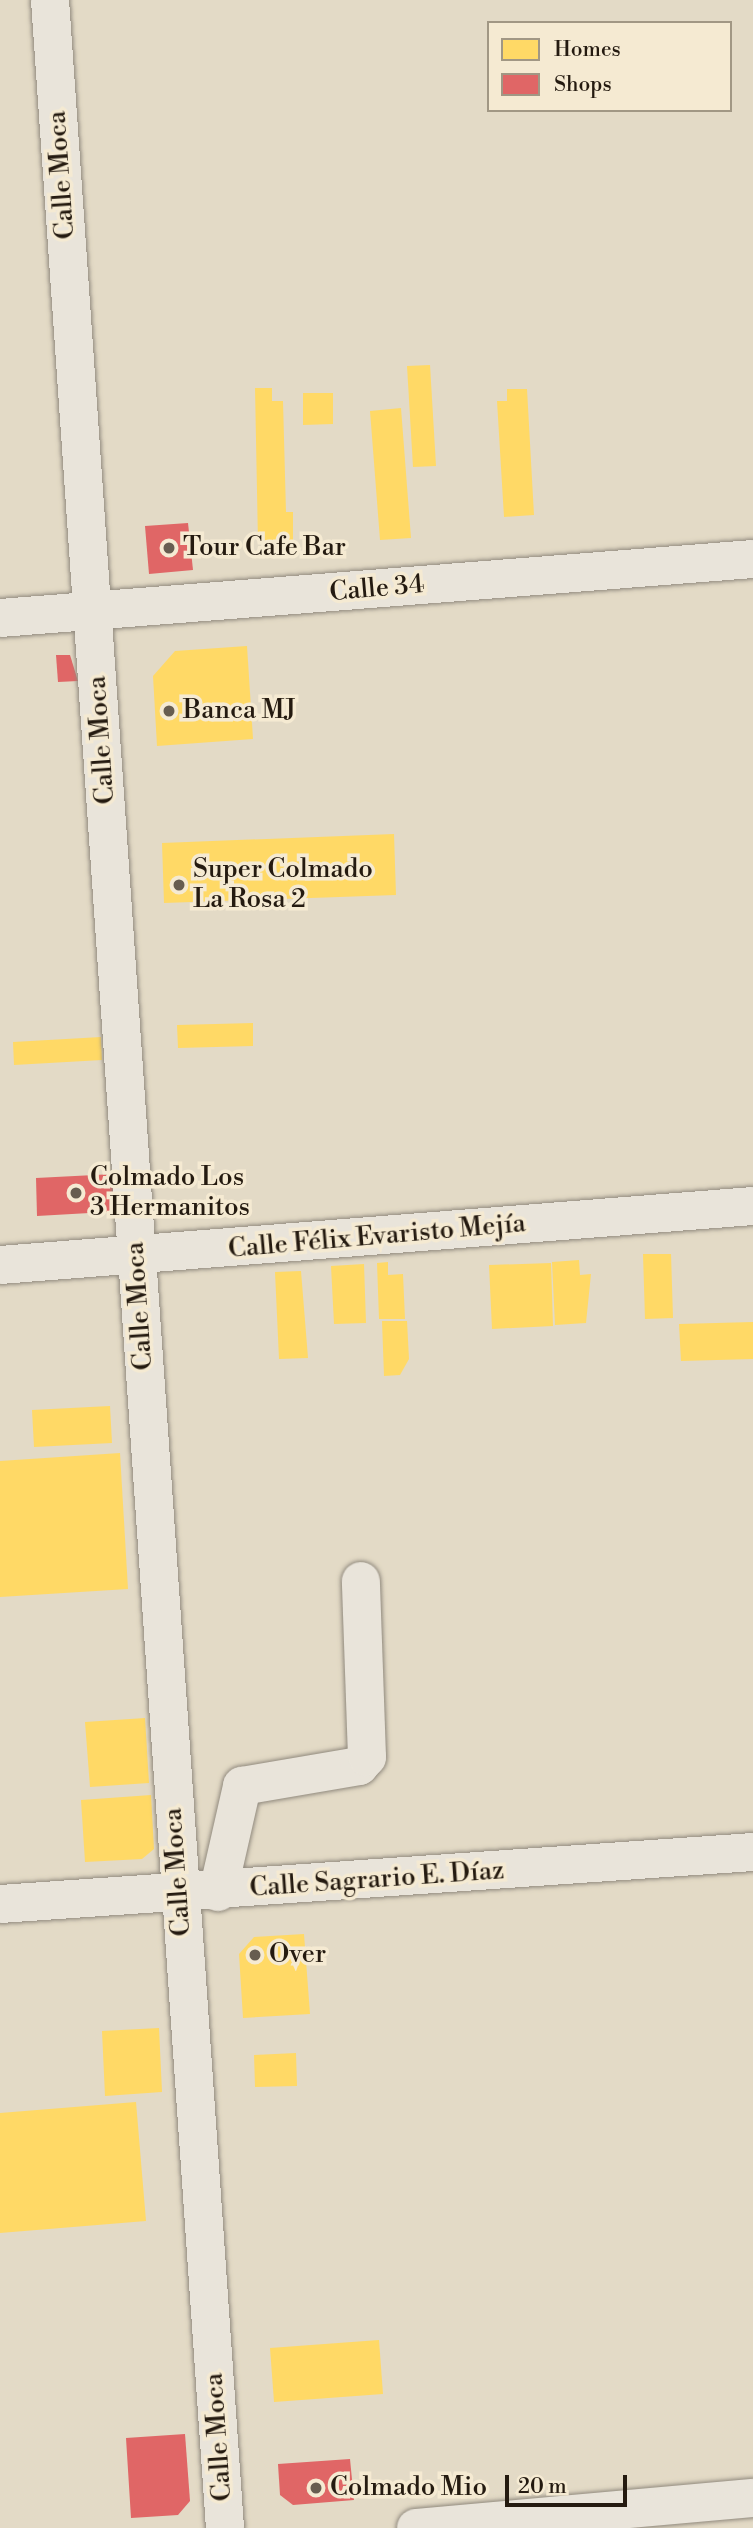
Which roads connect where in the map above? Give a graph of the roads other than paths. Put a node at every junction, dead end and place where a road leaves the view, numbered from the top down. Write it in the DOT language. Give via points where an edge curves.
graph roads {
  1 [pos="50,0"];
  2 [pos="753,559"];
  3 [pos="3,608"];
  4 [pos="94,612"];
  5 [pos="753,1206"];
  6 [pos="137,1256"];
  7 [pos="0,1265"];
  8 [pos="361,1581"];
  9 [pos="753,1852"];
  10 [pos="218,1892"];
  11 [pos="180,1894"];
  12 [pos="0,1904"];
  13 [pos="753,2498"];
  14 [pos="225,2528"];
  15 [pos="416,2528"];
  1 -- 4 [label="street, Calle Moca"];
  2 -- 4 [label="street, Calle 34"];
  3 -- 4 [label="street, Calle 34"];
  4 -- 6 [label="street, Calle Moca"];
  5 -- 6 [label="street, Calle Félix Evaristo Mejía"];
  6 -- 7 [label="street, Calle Félix Evaristo Mejía"];
  6 -- 11 [label="street, Calle Moca"];
  8 -- 10 [label="street" via="367,1757 359,1766 242,1786"];
  9 -- 10 [label="street, Calle Sagrario E. Díaz"];
  10 -- 11 [label="street, Calle Sagrario E. Díaz"];
  11 -- 12 [label="street, Calle Sagrario E. Díaz"];
  11 -- 14 [label="street, Calle Moca"];
  13 -- 15 [label="street"];
}
